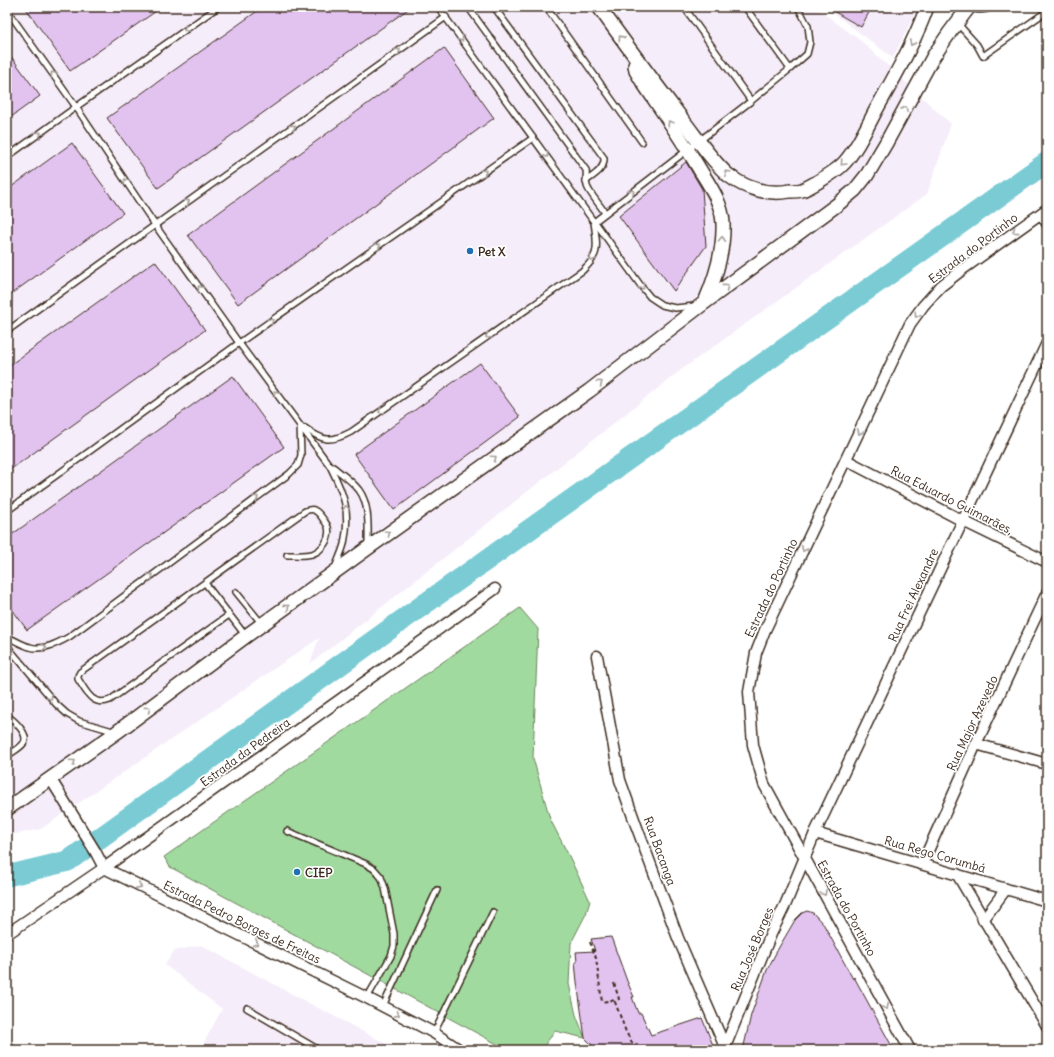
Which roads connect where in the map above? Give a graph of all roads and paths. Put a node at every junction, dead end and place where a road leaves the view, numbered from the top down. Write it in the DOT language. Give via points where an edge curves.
graph roads {
  1 [pos="218,7"];
  2 [pos="438,7"];
  3 [pos="468,7"];
  4 [pos="494,7"];
  5 [pos="546,7"];
  6 [pos="599,7"];
  7 [pos="684,7"];
  8 [pos="745,7"];
  9 [pos="798,7"];
  10 [pos="927,7"];
  11 [pos="968,7"];
  12 [pos="993,7"];
  13 [pos="7,10"];
  14 [pos="1047,11"];
  15 [pos="446,17"];
  16 [pos="957,23"];
  17 [pos="633,54"];
  18 [pos="790,69"];
  19 [pos="751,101"];
  20 [pos="76,107"];
  21 [pos="533,138"];
  22 [pos="699,140"];
  23 [pos="642,142"];
  24 [pos="688,149"];
  25 [pos="7,157"];
  26 [pos="586,181"];
  27 [pos="1043,212"];
  28 [pos="605,213"];
  29 [pos="594,222"];
  30 [pos="155,225"];
  31 [pos="1047,228"];
  32 [pos="703,304"];
  33 [pos="7,332"];
  34 [pos="239,343"];
  35 [pos="1047,343"];
  36 [pos="300,425"];
  37 [pos="846,460"];
  38 [pos="330,466"];
  39 [pos="7,511"];
  40 [pos="963,521"];
  41 [pos="368,548"];
  42 [pos="287,555"];
  43 [pos="1047,562"];
  44 [pos="334,572"];
  45 [pos="205,583"];
  46 [pos="495,589"];
  47 [pos="236,592"];
  48 [pos="1047,593"];
  49 [pos="229,615"];
  50 [pos="262,625"];
  51 [pos="246,636"];
  52 [pos="7,637"];
  53 [pos="7,646"];
  54 [pos="597,656"];
  55 [pos="7,716"];
  56 [pos="117,732"];
  57 [pos="976,744"];
  58 [pos="7,756"];
  59 [pos="1047,764"];
  60 [pos="50,778"];
  61 [pos="7,809"];
  62 [pos="287,831"];
  63 [pos="815,833"];
  64 [pos="805,858"];
  65 [pos="922,864"];
  66 [pos="104,868"];
  67 [pos="957,874"];
  68 [pos="1006,889"];
  69 [pos="437,890"];
  70 [pos="1047,901"];
  71 [pos="493,912"];
  72 [pos="983,920"];
  73 [pos="7,934"];
  74 [pos="590,942"];
  75 [pos="614,983"];
  76 [pos="367,998"];
  77 [pos="615,1002"];
  78 [pos="383,1006"];
  79 [pos="247,1008"];
  80 [pos="1047,1026"];
  81 [pos="434,1033"];
  82 [pos="7,1048"];
  83 [pos="725,1049"];
  84 [pos="10,1050"];
  85 [pos="319,1050"];
  86 [pos="460,1050"];
  87 [pos="637,1050"];
  88 [pos="910,1050"];
  1 -- 20 [label="lane, one-way"];
  2 -- 15 [label="lane"];
  3 -- 26 [label="lane" via="586,170"];
  4 -- 26 [label="lane" via="604,158 602,168"];
  5 -- 23 [label="lane"];
  17 -- 6 [label="street, one-way"];
  7 -- 19 [label="lane"];
  8 -- 18 [label="lane"];
  9 -- 18 [label="lane" via="808,26 810,42 807,54"];
  10 -- 22 [label="street, one-way" via="910,49 865,131 841,166 823,179 802,190 781,193 758,191 728,175 708,154"];
  11 -- 12 [label="lane" via="977,10"];
  11 -- 16 [label="street"];
  20 -- 13 [label="lane, one-way"];
  14 -- 16 [label="lane" via="983,56"];
  15 -- 21 [label="lane, one-way"];
  30 -- 15 [label="lane, one-way"];
  32 -- 16 [label="street, one-way" via="855,190 886,143 933,57"];
  17 -- 22 [label="street"];
  24 -- 17 [label="street, one-way" via="642,81 636,70"];
  18 -- 19 [label="lane"];
  19 -- 22 [label="lane"];
  25 -- 20 [label="lane, one-way"];
  30 -- 20 [label="lane, one-way"];
  21 -- 29 [label="lane, one-way"];
  34 -- 21 [label="lane, one-way"];
  22 -- 24 [label="lane"];
  28 -- 24 [label="lane, one-way"];
  32 -- 24 [label="street, one-way" via="717,270 723,222 714,193"];
  26 -- 28 [label="lane" via="587,187"];
  27 -- 31 [label="lane"];
  27 -- 37 [label="street, Estrada do Portinho, one-way" via="962,269 941,286 923,306 910,324"];
  28 -- 29 [label="lane"];
  29 -- 32 [label="lane, one-way" via="650,297 662,305 675,308"];
  29 -- 36 [label="lane, one-way" via="596,248 594,257 585,268 351,432 327,440 317,437"];
  30 -- 33 [label="lane"];
  34 -- 30 [label="lane, one-way"];
  41 -- 32 [label="street, one-way" via="589,391"];
  36 -- 34 [label="lane, one-way"];
  34 -- 39 [label="lane"];
  35 -- 40 [label="street, Rua Frei Alexandre"];
  36 -- 38 [label="lane"];
  52 -- 36 [label="lane, one-way" via="32,648 46,647 69,637 289,474 298,465 301,455"];
  37 -- 40 [label="street, Rua Eduardo Guimarães,"];
  37 -- 64 [label="street, Estrada do Portinho, one-way" via="765,630 756,654 749,692 753,745 764,784"];
  38 -- 41 [label="lane" via="360,491 368,519"];
  44 -- 38 [label="lane, one-way" via="344,546 347,524 346,503"];
  40 -- 43 [label="street, Rua Eduardo Guimarães,"];
  40 -- 63 [label="street, Rua Frei Alexandre"];
  41 -- 44 [label="street"];
  42 -- 45 [label="lane" via="311,554 322,549 326,543 328,526 314,510 305,511"];
  50 -- 44 [label="street, one-way"];
  45 -- 49 [label="lane"];
  45 -- 49 [label="lane" via="80,672 78,679 90,696 99,702 110,700"];
  46 -- 66 [label="street, Estrada da Pedreira"];
  47 -- 50 [label="lane"];
  48 -- 57 [label="street, Rua Major Azevedo"];
  49 -- 51 [label="lane"];
  50 -- 51 [label="street"];
  56 -- 51 [label="street, one-way"];
  53 -- 56 [label="lane, one-way" via="67,714 79,721"];
  54 -- 83 [label="street, Rua Bacanga" via="620,780 678,938"];
  55 -- 58 [label="lane" via="14,720 26,740"];
  60 -- 56 [label="street, one-way"];
  57 -- 59 [label="street"];
  57 -- 65 [label="street, Rua Major Azevedo"];
  60 -- 61 [label="street"];
  60 -- 66 [label="street"];
  62 -- 76 [label="lane" via="366,864 380,877 385,888 394,946"];
  63 -- 64 [label="street, Rua Frei Alexandre"];
  63 -- 65 [label="street, Rua Rego Corumbá"];
  64 -- 83 [label="street, Rua José Borges" via="770,934"];
  64 -- 88 [label="street, Estrada do Portinho, one-way"];
  65 -- 67 [label="street, Rua Rego Corumbá"];
  66 -- 73 [label="street, Estrada da Pedreira"];
  66 -- 76 [label="street, Estrada Pedro Borges de Freitas, one-way"];
  67 -- 68 [label="street, Rua Rego Corumbá"];
  67 -- 72 [label="street"];
  68 -- 70 [label="street, Rua Rego Corumbá"];
  68 -- 72 [label="street"];
  69 -- 78 [label="lane"];
  71 -- 81 [label="lane"];
  72 -- 80 [label="street"];
  74 -- 77 [label="path" via="596,958 602,1002"];
  75 -- 77 [label="path" via="619,1000"];
  76 -- 78 [label="street, Estrada Pedro Borges de Freitas"];
  77 -- 87 [label="path" via="626,1032"];
  78 -- 81 [label="street, Estrada Pedro Borges de Freitas, one-way"];
  79 -- 85 [label="lane"];
  81 -- 86 [label="street, Estrada Pedro Borges de Freitas"];
  82 -- 84 [label="street"];
}
